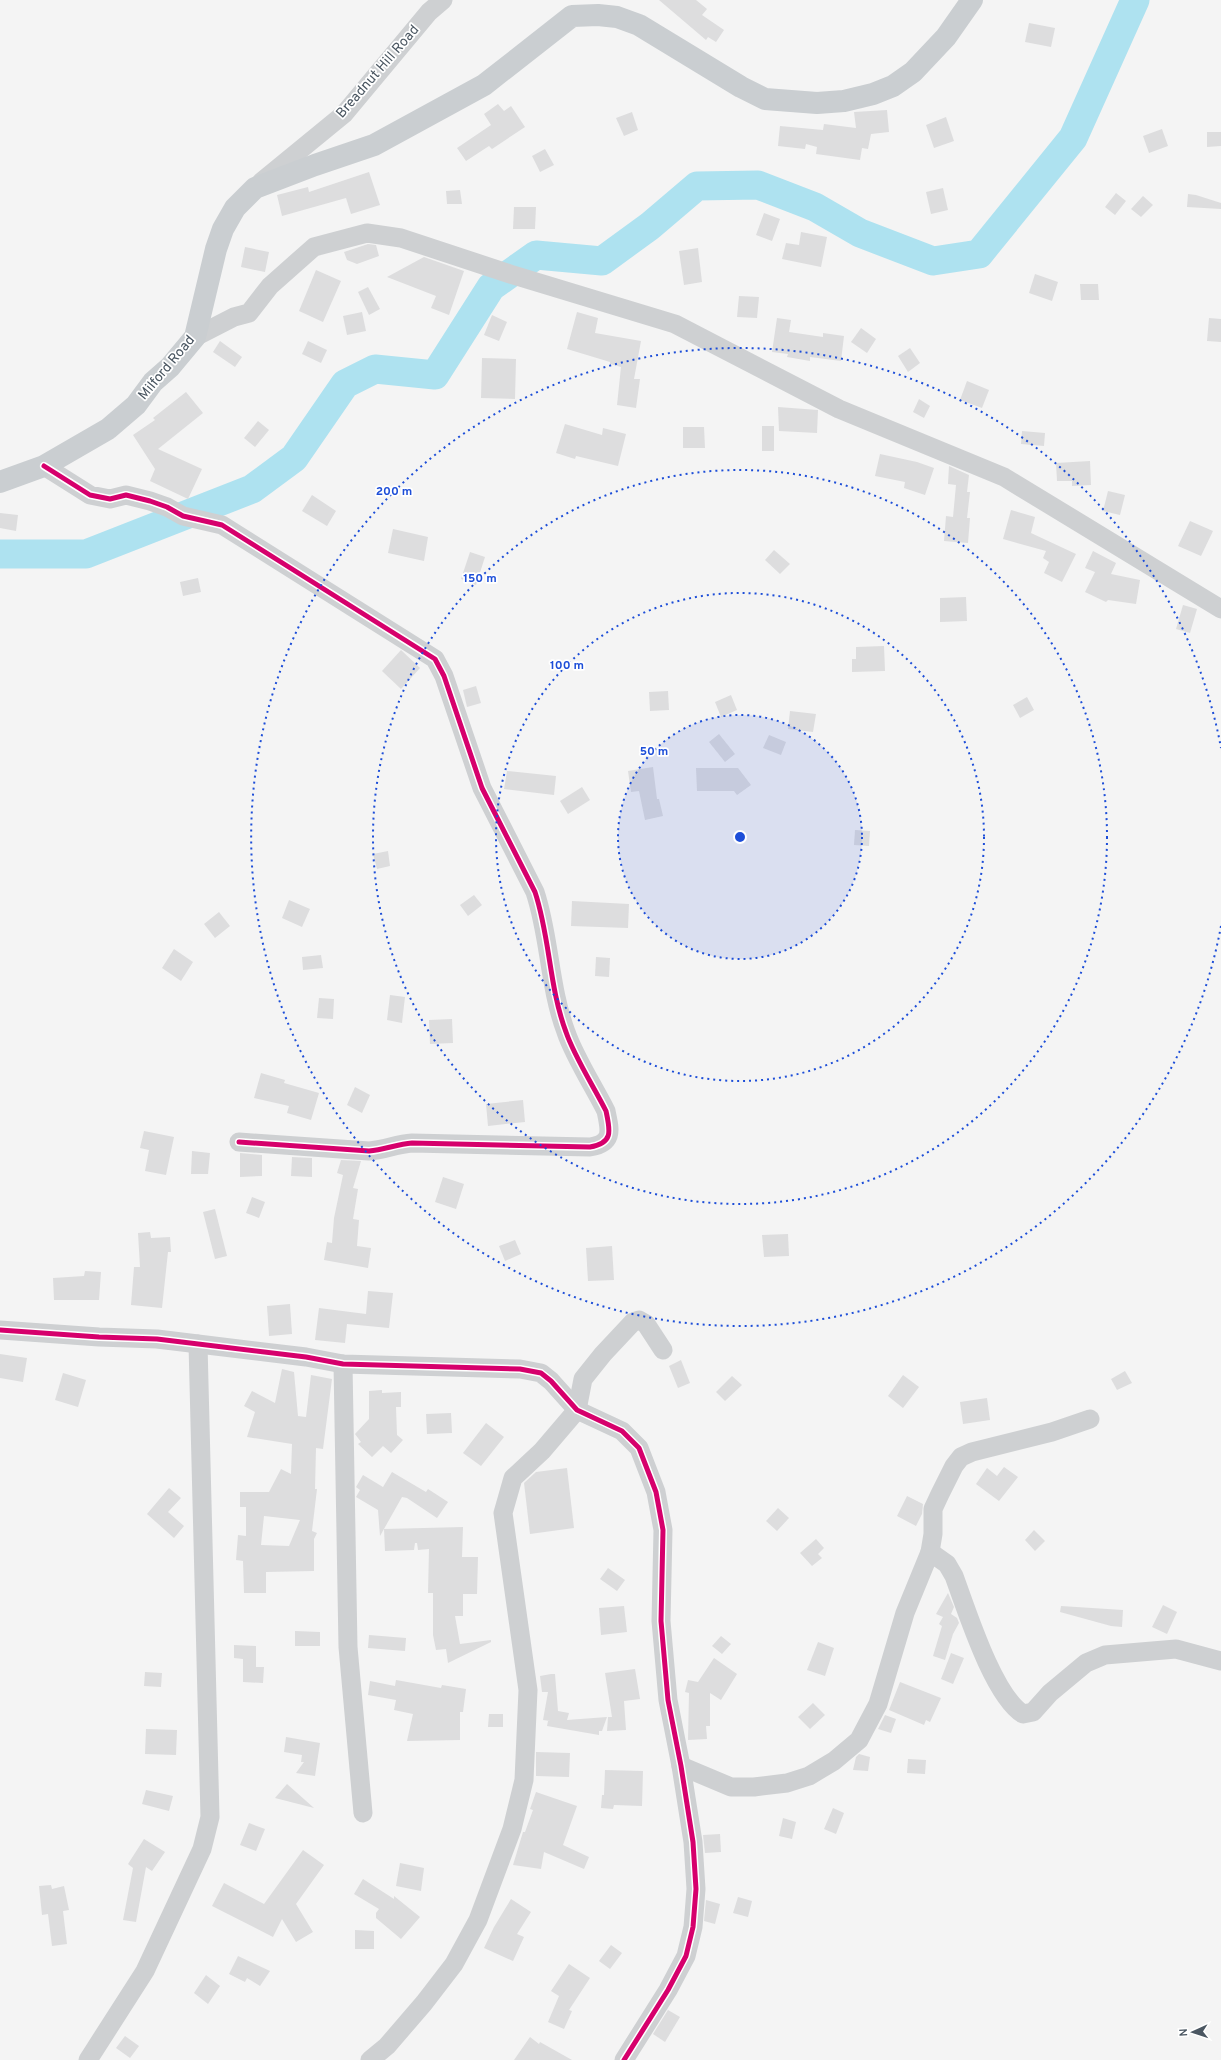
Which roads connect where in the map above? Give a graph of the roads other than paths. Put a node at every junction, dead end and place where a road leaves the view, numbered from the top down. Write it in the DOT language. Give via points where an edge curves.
graph roads {
  1 [pos="443,0"];
  2 [pos="972,0"];
  3 [pos="255,188"];
  4 [pos="195,337"];
  5 [pos="44,466"];
  6 [pos="0,482"];
  7 [pos="1221,609"];
  8 [pos="239,1142"];
  9 [pos="0,1330"];
  10 [pos="198,1344"];
  11 [pos="663,1350"];
  12 [pos="343,1364"];
  13 [pos="577,1410"];
  14 [pos="1090,1419"];
  15 [pos="930,1552"];
  16 [pos="1221,1661"];
  17 [pos="681,1766"];
  18 [pos="363,1813"];
  19 [pos="88,2060"];
  20 [pos="370,2060"];
  21 [pos="624,2060"];
  1 -- 3 [label="street, Breadnut Hill Road" via="429,12 344,114"];
  2 -- 3 [label="main road" via="946,37 913,72 893,86 844,101 817,103 765,99 639,24 616,17 572,16 484,85 374,146"];
  3 -- 4 [label="main road, Milford Road" via="235,208 223,229"];
  4 -- 5 [label="main road, Milford Road" via="131,409 108,428"];
  4 -- 7 [label="street" via="234,317 249,313 270,286 314,247 367,233 401,238 675,324 839,409 1004,477"];
  5 -- 6 [label="main road, Milford Road"];
  5 -- 8 [label="street" via="90,495 110,498 126,495 150,500 183,516 222,525 435,659 444,676 482,788 535,892 566,1032 606,1111 609,1134 606,1142 600,1146 590,1147 400,1143 369,1151"];
  9 -- 10 [label="street" via="157,1339"];
  10 -- 12 [label="street"];
  10 -- 19 [label="street" via="210,1817 202,1849 145,1971"];
  11 -- 13 [label="street" via="646,1324 638,1320 633,1322 583,1379"];
  12 -- 13 [label="street" via="520,1369 541,1373"];
  12 -- 18 [label="street" via="348,1648"];
  13 -- 17 [label="street" via="622,1432 639,1448 656,1492 663,1530 661,1621 668,1700"];
  13 -- 20 [label="street" via="542,1451 513,1478 503,1513 528,1690 524,1780 512,1829 478,1920 454,1964 387,2046"];
  14 -- 15 [label="street" via="961,1457 933,1509"];
  15 -- 16 [label="street" via="947,1564 954,1576 991,1670 1014,1708 1023,1714 1033,1712 1050,1693 1086,1663 1105,1655 1176,1649"];
  15 -- 17 [label="street" via="906,1613 878,1704 859,1740 834,1761 810,1776 787,1784 731,1788"];
  17 -- 21 [label="street" via="693,1842 696,1889 693,1927 686,1956"];
}
